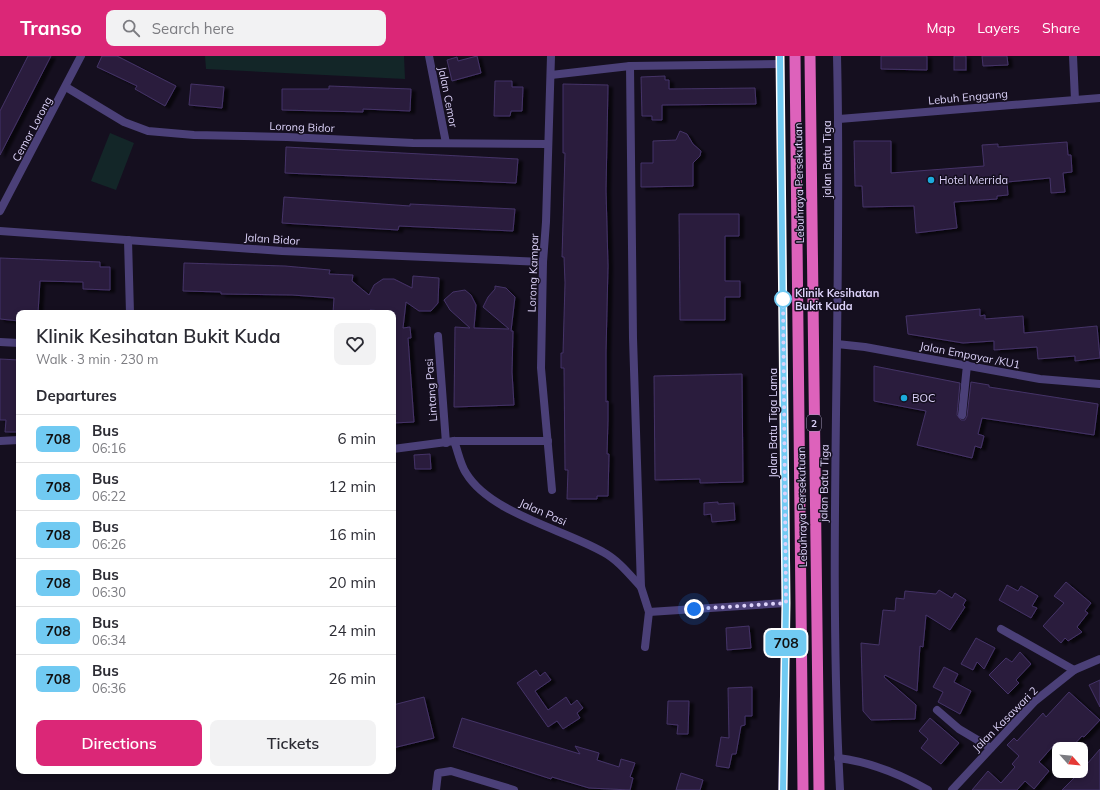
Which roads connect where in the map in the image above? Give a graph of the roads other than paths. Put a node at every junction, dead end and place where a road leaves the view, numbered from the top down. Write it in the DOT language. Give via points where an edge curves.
graph roads {
  1 [pos="81,56"];
  2 [pos="429,56"];
  3 [pos="551,56"];
  4 [pos="795,56"];
  5 [pos="810,56"];
  6 [pos="837,56"];
  7 [pos="1073,56"];
  8 [pos="780,60"];
  9 [pos="630,66"];
  10 [pos="551,75"];
  11 [pos="66,87"];
  12 [pos="1100,98"];
  13 [pos="1075,100"];
  14 [pos="839,119"];
  15 [pos="446,143"];
  16 [pos="548,144"];
  17 [pos="0,211"];
  18 [pos="0,231"];
  19 [pos="128,240"];
  20 [pos="543,262"];
  21 [pos="130,310"];
  22 [pos="438,336"];
  23 [pos="0,342"];
  24 [pos="16,343"];
  25 [pos="837,344"];
  26 [pos="967,365"];
  27 [pos="1100,384"];
  28 [pos="962,414"];
  29 [pos="0,440"];
  30 [pos="16,440"];
  31 [pos="454,441"];
  32 [pos="548,441"];
  33 [pos="446,443"];
  34 [pos="396,449"];
  35 [pos="552,490"];
  36 [pos="641,587"];
  37 [pos="786,603"];
  38 [pos="649,612"];
  39 [pos="1001,629"];
  40 [pos="645,647"];
  41 [pos="1100,659"];
  42 [pos="1074,670"];
  43 [pos="937,710"];
  44 [pos="991,748"];
  45 [pos="838,758"];
  46 [pos="436,790"];
  47 [pos="514,790"];
  48 [pos="782,790"];
  49 [pos="803,790"];
  50 [pos="819,790"];
  51 [pos="840,790"];
  52 [pos="928,790"];
  53 [pos="952,790"];
  1 -- 11 [label="street, Cemor Lorong"];
  2 -- 15 [label="street, Jalan Cemor"];
  3 -- 10 [label="street, Lorong Kampar"];
  4 -- 49 [label="highway, Lebuhraya Persekutuan / 2"];
  5 -- 50 [label="highway, Lebuhraya Persekutuan / 2"];
  6 -- 14 [label="street, jalan Batu Tiga"];
  7 -- 13 [label="street"];
  8 -- 9 [label="street"];
  8 -- 37 [label="street, Jalan Batu Tiga Lama"];
  9 -- 10 [label="street"];
  9 -- 36 [label="street" via="633,338"];
  10 -- 16 [label="street, Lorong Kampar"];
  11 -- 15 [label="street, Lorong Bidor" via="124,122 148,131 194,136"];
  11 -- 17 [label="street, Cemor Lorong"];
  12 -- 13 [label="street, Lebuh Enggang"];
  13 -- 14 [label="street, Lebuh Enggang"];
  14 -- 25 [label="street, jalan Batu Tiga"];
  15 -- 16 [label="street, Lorong Bidor"];
  16 -- 20 [label="street, Lorong Kampar"];
  18 -- 19 [label="street, Jalan Bidor"];
  19 -- 20 [label="street, Jalan Bidor" via="282,251"];
  19 -- 21 [label="street"];
  20 -- 32 [label="street, Lorong Kampar" via="541,368"];
  22 -- 33 [label="street, Lintang Pasi"];
  23 -- 24 [label="street"];
  25 -- 26 [label="street, Jalan Empayar /KU1"];
  25 -- 45 [label="street, jalan Batu Tiga" via="834,492"];
  26 -- 27 [label="street, Jalan Empayar /KU1" via="1040,379"];
  26 -- 28 [label="street"];
  29 -- 30 [label="street"];
  31 -- 32 [label="street"];
  31 -- 33 [label="street"];
  31 -- 36 [label="street, Jalan Pasi" via="465,473 495,500 520,515 604,552 624,568"];
  32 -- 35 [label="street, Lorong Kampar"];
  33 -- 34 [label="street"];
  36 -- 38 [label="street"];
  37 -- 38 [label="street"];
  37 -- 48 [label="street, Jalan Batu Tiga Lama"];
  38 -- 40 [label="street"];
  39 -- 42 [label="street"];
  41 -- 42 [label="street, Jalan Kasawari 2"];
  42 -- 44 [label="street, Jalan Kasawari 2" via="1035,701"];
  43 -- 44 [label="street" via="959,729"];
  44 -- 53 [label="street, Jalan Kasawari 2"];
  45 -- 51 [label="street, jalan Batu Tiga"];
  45 -- 52 [label="street" via="851,759 890,771"];
  46 -- 47 [label="street" via="438,773 451,771"];
}
